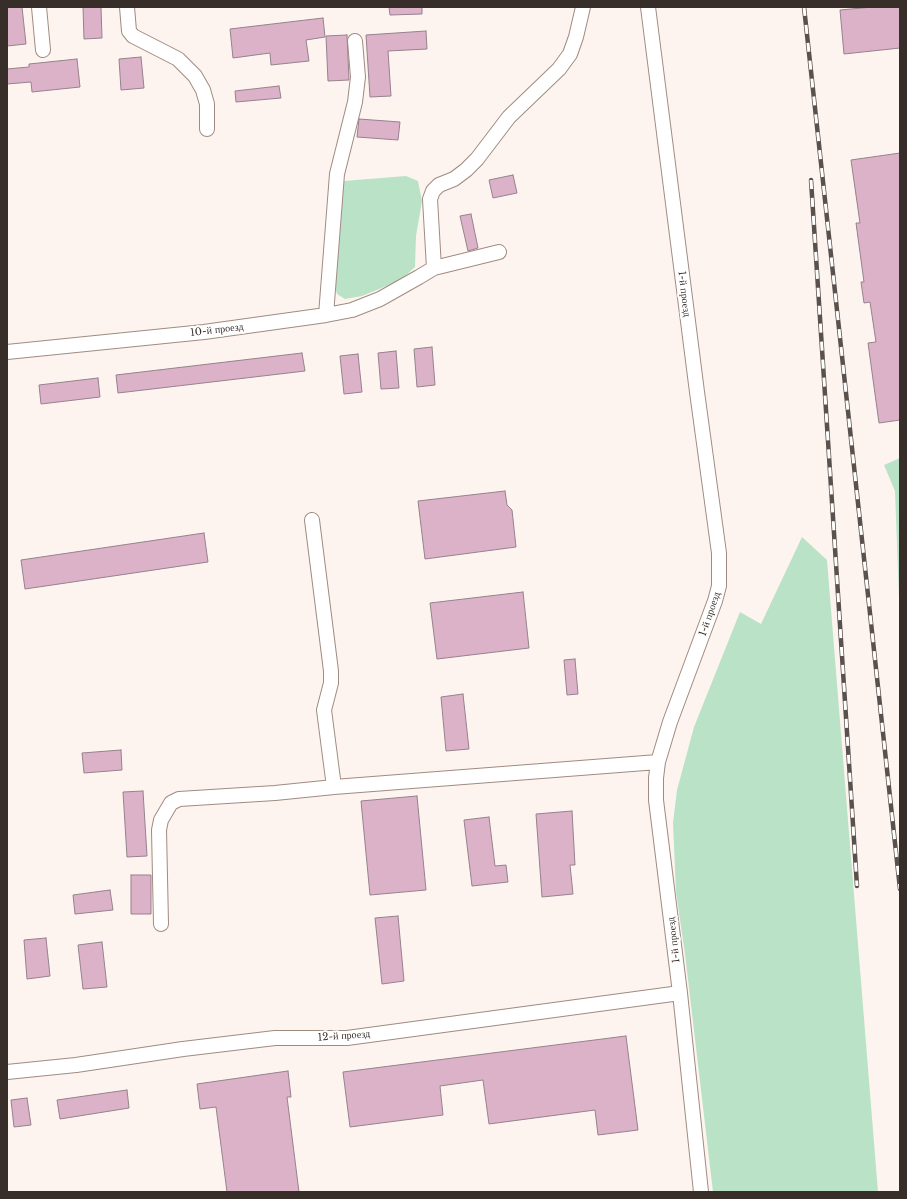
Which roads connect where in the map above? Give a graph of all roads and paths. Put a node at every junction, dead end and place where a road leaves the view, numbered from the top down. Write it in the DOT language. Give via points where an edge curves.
graph roads {
  1 [pos="39,7"];
  2 [pos="127,7"];
  3 [pos="583,7"];
  4 [pos="648,7"];
  5 [pos="355,41"];
  6 [pos="43,50"];
  7 [pos="207,129"];
  8 [pos="499,252"];
  9 [pos="434,268"];
  10 [pos="326,315"];
  11 [pos="7,352"];
  12 [pos="312,520"];
  13 [pos="658,762"];
  14 [pos="334,787"];
  15 [pos="161,924"];
  16 [pos="680,993"];
  17 [pos="7,1072"];
  18 [pos="701,1192"];
  1 -- 6 [label="street"];
  2 -- 7 [label="street" via="129,31 133,36 178,59 195,76 207,104"];
  3 -- 9 [label="street" via="570,54 559,69 509,117 466,170 433,191 430,199"];
  4 -- 13 [label="street, 1-й проезд" via="720,569 715,601 670,722"];
  5 -- 10 [label="street" via="358,77 355,102 337,174"];
  8 -- 9 [label="street, 10-й проезд"];
  9 -- 10 [label="street, 10-й проезд" via="380,298 352,310"];
  10 -- 11 [label="street, 10-й проезд" via="204,332"];
  12 -- 14 [label="street" via="331,671 331,684 324,710"];
  13 -- 14 [label="street"];
  13 -- 16 [label="street, 1-й проезд" via="656,800"];
  14 -- 15 [label="street" via="179,799 171,803 161,820 160,830"];
  16 -- 17 [label="street, 12-й проезд" via="347,1038 275,1038"];
  16 -- 18 [label="street, 1-й проезд"];
}
